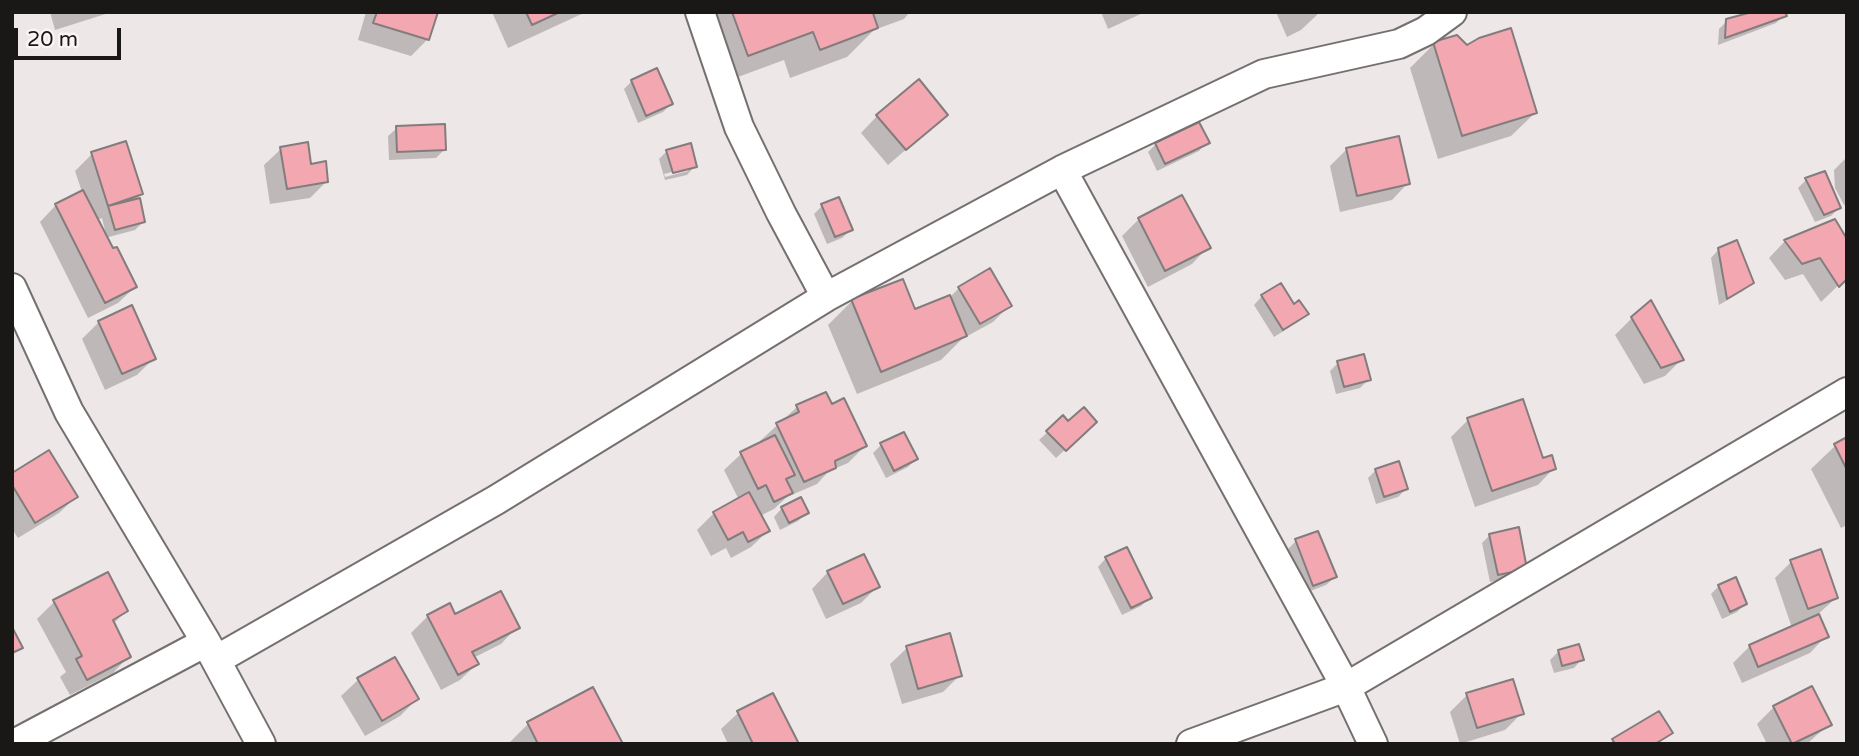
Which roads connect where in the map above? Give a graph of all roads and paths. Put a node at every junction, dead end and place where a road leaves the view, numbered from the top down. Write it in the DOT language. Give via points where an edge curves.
graph roads {
  1 [pos="700,12"];
  2 [pos="1452,12"];
  3 [pos="1062,170"];
  4 [pos="12,288"];
  5 [pos="826,298"];
  6 [pos="1847,392"];
  7 [pos="211,651"];
  8 [pos="1346,687"];
  9 [pos="14,744"];
  10 [pos="261,744"];
  11 [pos="1191,744"];
  12 [pos="1373,744"];
  1 -- 5 [label="street" via="739,127"];
  2 -- 3 [label="street" via="1399,44 1264,74"];
  3 -- 5 [label="street"];
  3 -- 8 [label="street"];
  4 -- 7 [label="street" via="69,412"];
  5 -- 7 [label="street" via="496,500"];
  6 -- 8 [label="street"];
  7 -- 9 [label="street"];
  7 -- 10 [label="street"];
  8 -- 11 [label="street"];
  8 -- 12 [label="street"];
}
